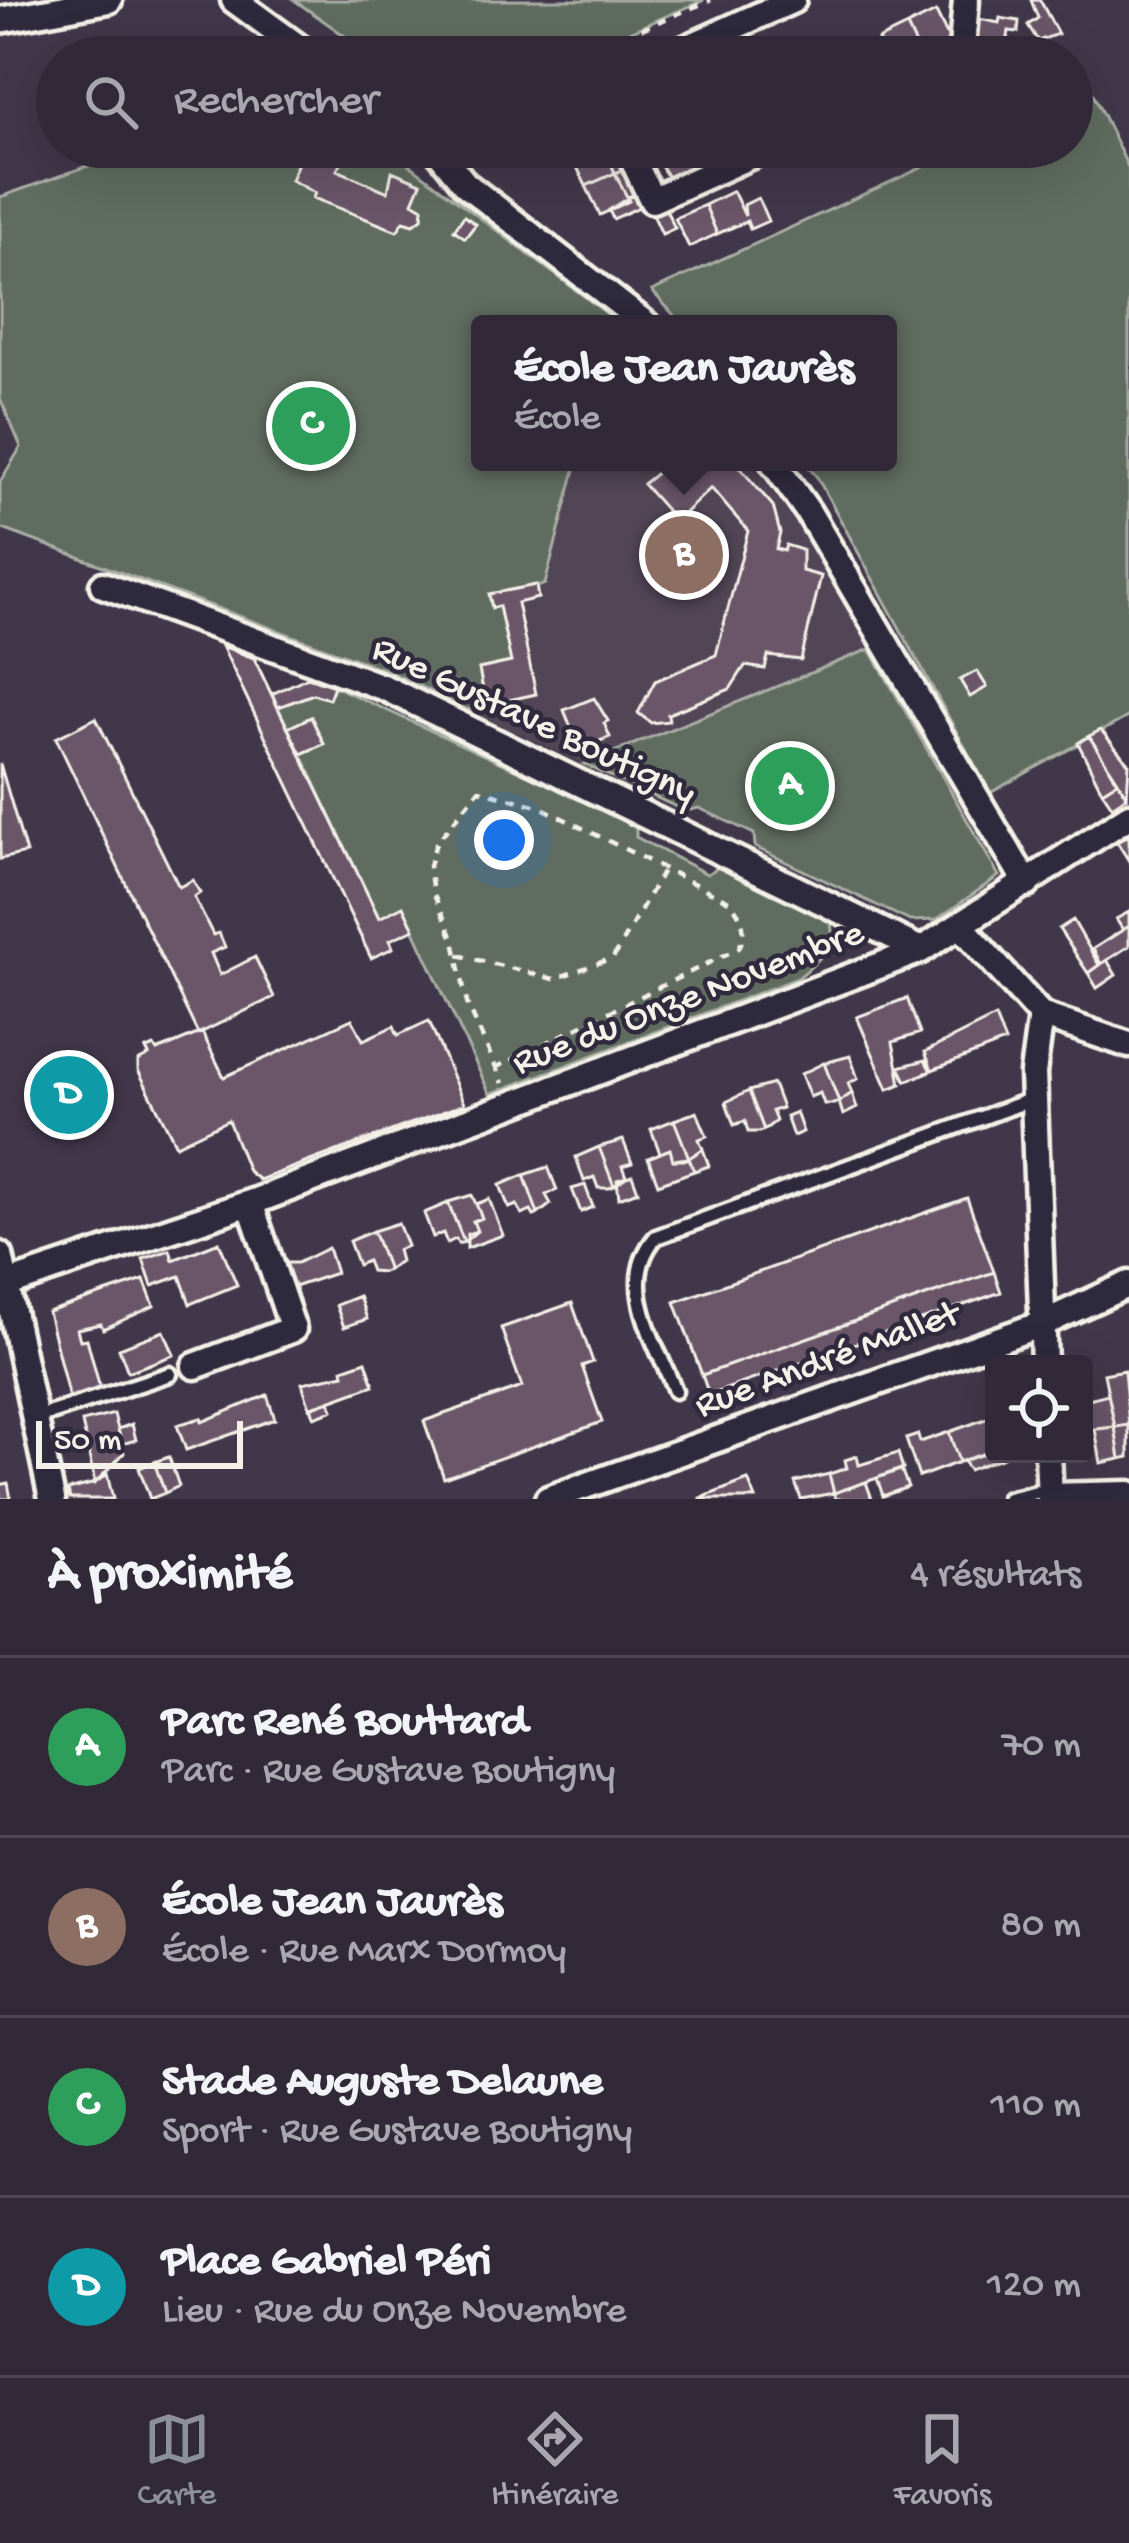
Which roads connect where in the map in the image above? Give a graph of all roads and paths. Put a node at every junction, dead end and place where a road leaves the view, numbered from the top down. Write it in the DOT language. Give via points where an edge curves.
graph roads {
  1 [pos="109,0"];
  2 [pos="234,0"];
  3 [pos="712,0"];
  4 [pos="793,0"];
  5 [pos="966,0"];
  6 [pos="0,20"];
  7 [pos="283,36"];
  8 [pos="625,36"];
  9 [pos="713,36"];
  10 [pos="963,36"];
  11 [pos="452,168"];
  12 [pos="637,168"];
  13 [pos="723,168"];
  14 [pos="634,315"];
  15 [pos="779,471"];
  16 [pos="103,585"];
  17 [pos="1129,817"];
  18 [pos="664,869"];
  19 [pos="1027,884"];
  20 [pos="962,927"];
  21 [pos="921,950"];
  22 [pos="458,955"];
  23 [pos="1041,1015"];
  24 [pos="1129,1045"];
  25 [pos="495,1068"];
  26 [pos="1034,1099"];
  27 [pos="513,1104"];
  28 [pos="250,1203"];
  29 [pos="0,1255"];
  30 [pos="5,1285"];
  31 [pos="1128,1289"];
  32 [pos="1042,1324"];
  33 [pos="1044,1355"];
  34 [pos="182,1370"];
  35 [pos="675,1391"];
  36 [pos="34,1418"];
  37 [pos="1048,1463"];
  38 [pos="1129,1494"];
  39 [pos="1050,1495"];
  40 [pos="52,1499"];
  41 [pos="548,1499"];
  42 [pos="1008,1499"];
  1 -- 6 [label="street"];
  2 -- 7 [label="street"];
  3 -- 8 [label="path"];
  4 -- 9 [label="street"];
  5 -- 10 [label="street"];
  11 -- 14 [label="street"];
  12 -- 13 [label="street" via="652,200"];
  15 -- 19 [label="street"];
  16 -- 21 [label="street, Rue Gustave Boutigny" via="385,688"];
  17 -- 19 [label="street, Rue du Onze Novembre"];
  18 -- 22 [label="path" via="613,958 554,979"];
  18 -- 22 [label="path" via="538,806 479,790 436,843 429,866"];
  18 -- 25 [label="path" via="731,902 745,936 739,948"];
  19 -- 20 [label="street, Rue du Onze Novembre"];
  20 -- 21 [label="street, Rue du Onze Novembre"];
  20 -- 23 [label="street"];
  21 -- 27 [label="street, Rue du Onze Novembre"];
  22 -- 25 [label="path" via="467,1004"];
  23 -- 24 [label="street"];
  23 -- 26 [label="street"];
  25 -- 27 [label="path"];
  26 -- 32 [label="street"];
  26 -- 35 [label="lane" via="656,1237 636,1277"];
  27 -- 28 [label="street, Rue du Onze Novembre"];
  28 -- 30 [label="street, Rue du Onze Novembre"];
  28 -- 34 [label="street" via="293,1329"];
  29 -- 30 [label="street"];
  30 -- 36 [label="street"];
  31 -- 32 [label="street, Rue André Mallet"];
  32 -- 33 [label="street"];
  32 -- 41 [label="street, Rue André Mallet"];
  34 -- 36 [label="lane"];
  36 -- 40 [label="street"];
  37 -- 39 [label="street"];
  38 -- 39 [label="street"];
  39 -- 42 [label="lane"];
}
